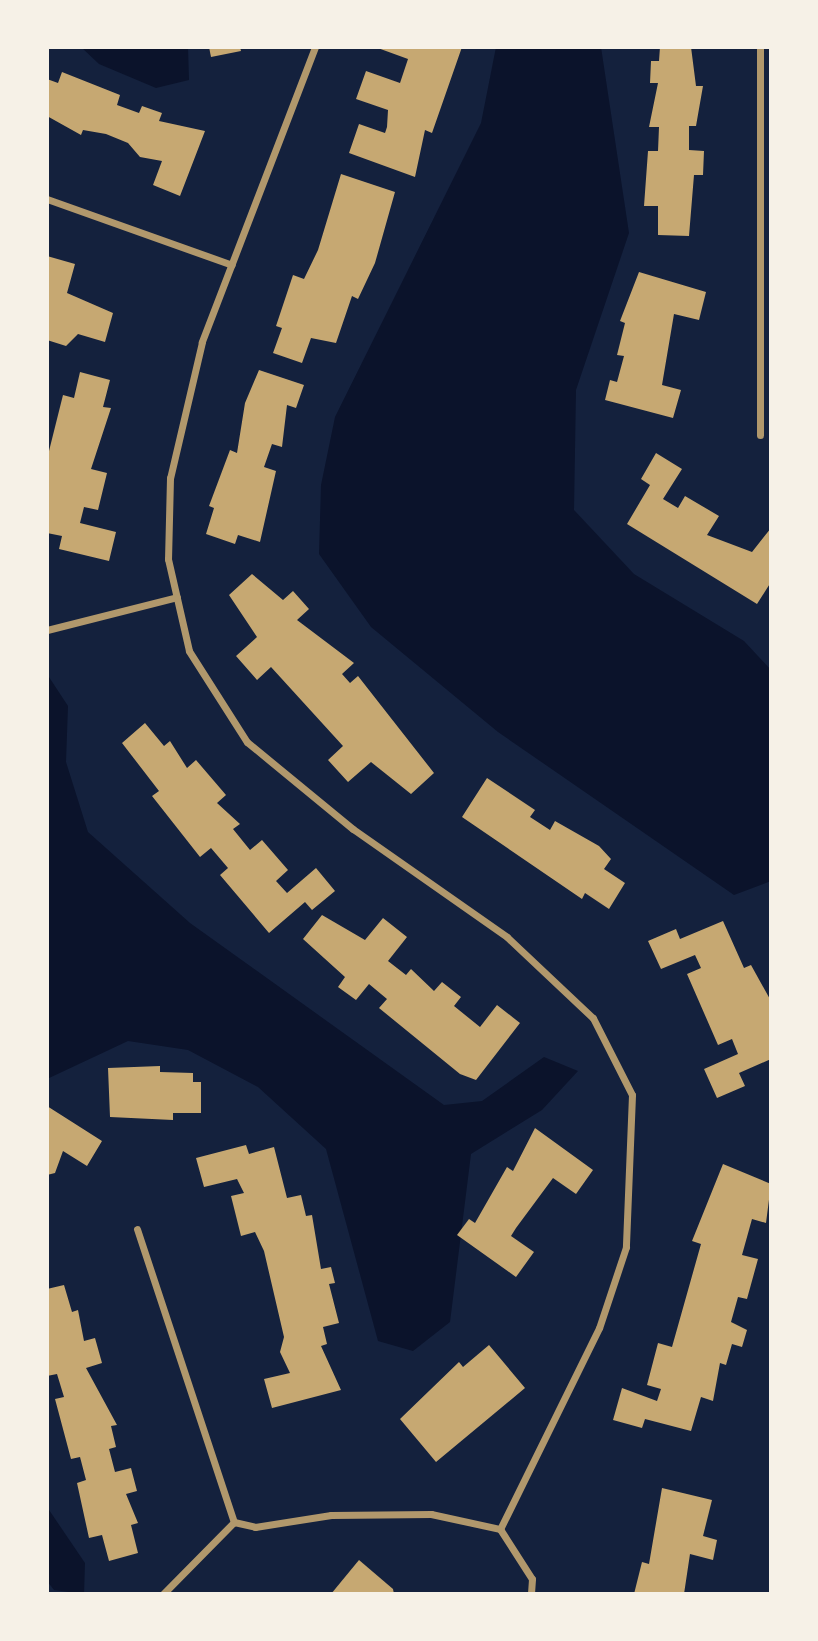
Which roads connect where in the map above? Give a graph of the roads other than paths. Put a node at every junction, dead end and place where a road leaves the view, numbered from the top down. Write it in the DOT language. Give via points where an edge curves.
graph roads {
  1 [pos="314,47"];
  2 [pos="760,47"];
  3 [pos="47,199"];
  4 [pos="232,265"];
  5 [pos="760,435"];
  6 [pos="177,597"];
  7 [pos="47,630"];
  8 [pos="137,1229"];
  9 [pos="234,1522"];
  10 [pos="500,1529"];
  11 [pos="163,1594"];
  12 [pos="531,1594"];
  1 -- 4 [label="street"];
  2 -- 5 [label="street"];
  3 -- 4 [label="street"];
  4 -- 6 [label="street" via="202,342 170,478 168,559"];
  6 -- 7 [label="street"];
  6 -- 10 [label="street" via="189,651 247,741 353,830 507,937 593,1018 632,1095 626,1247 599,1328"];
  8 -- 9 [label="street"];
  9 -- 10 [label="street" via="255,1527 331,1515 431,1514"];
  9 -- 11 [label="street"];
  10 -- 12 [label="street" via="532,1580"];
}
